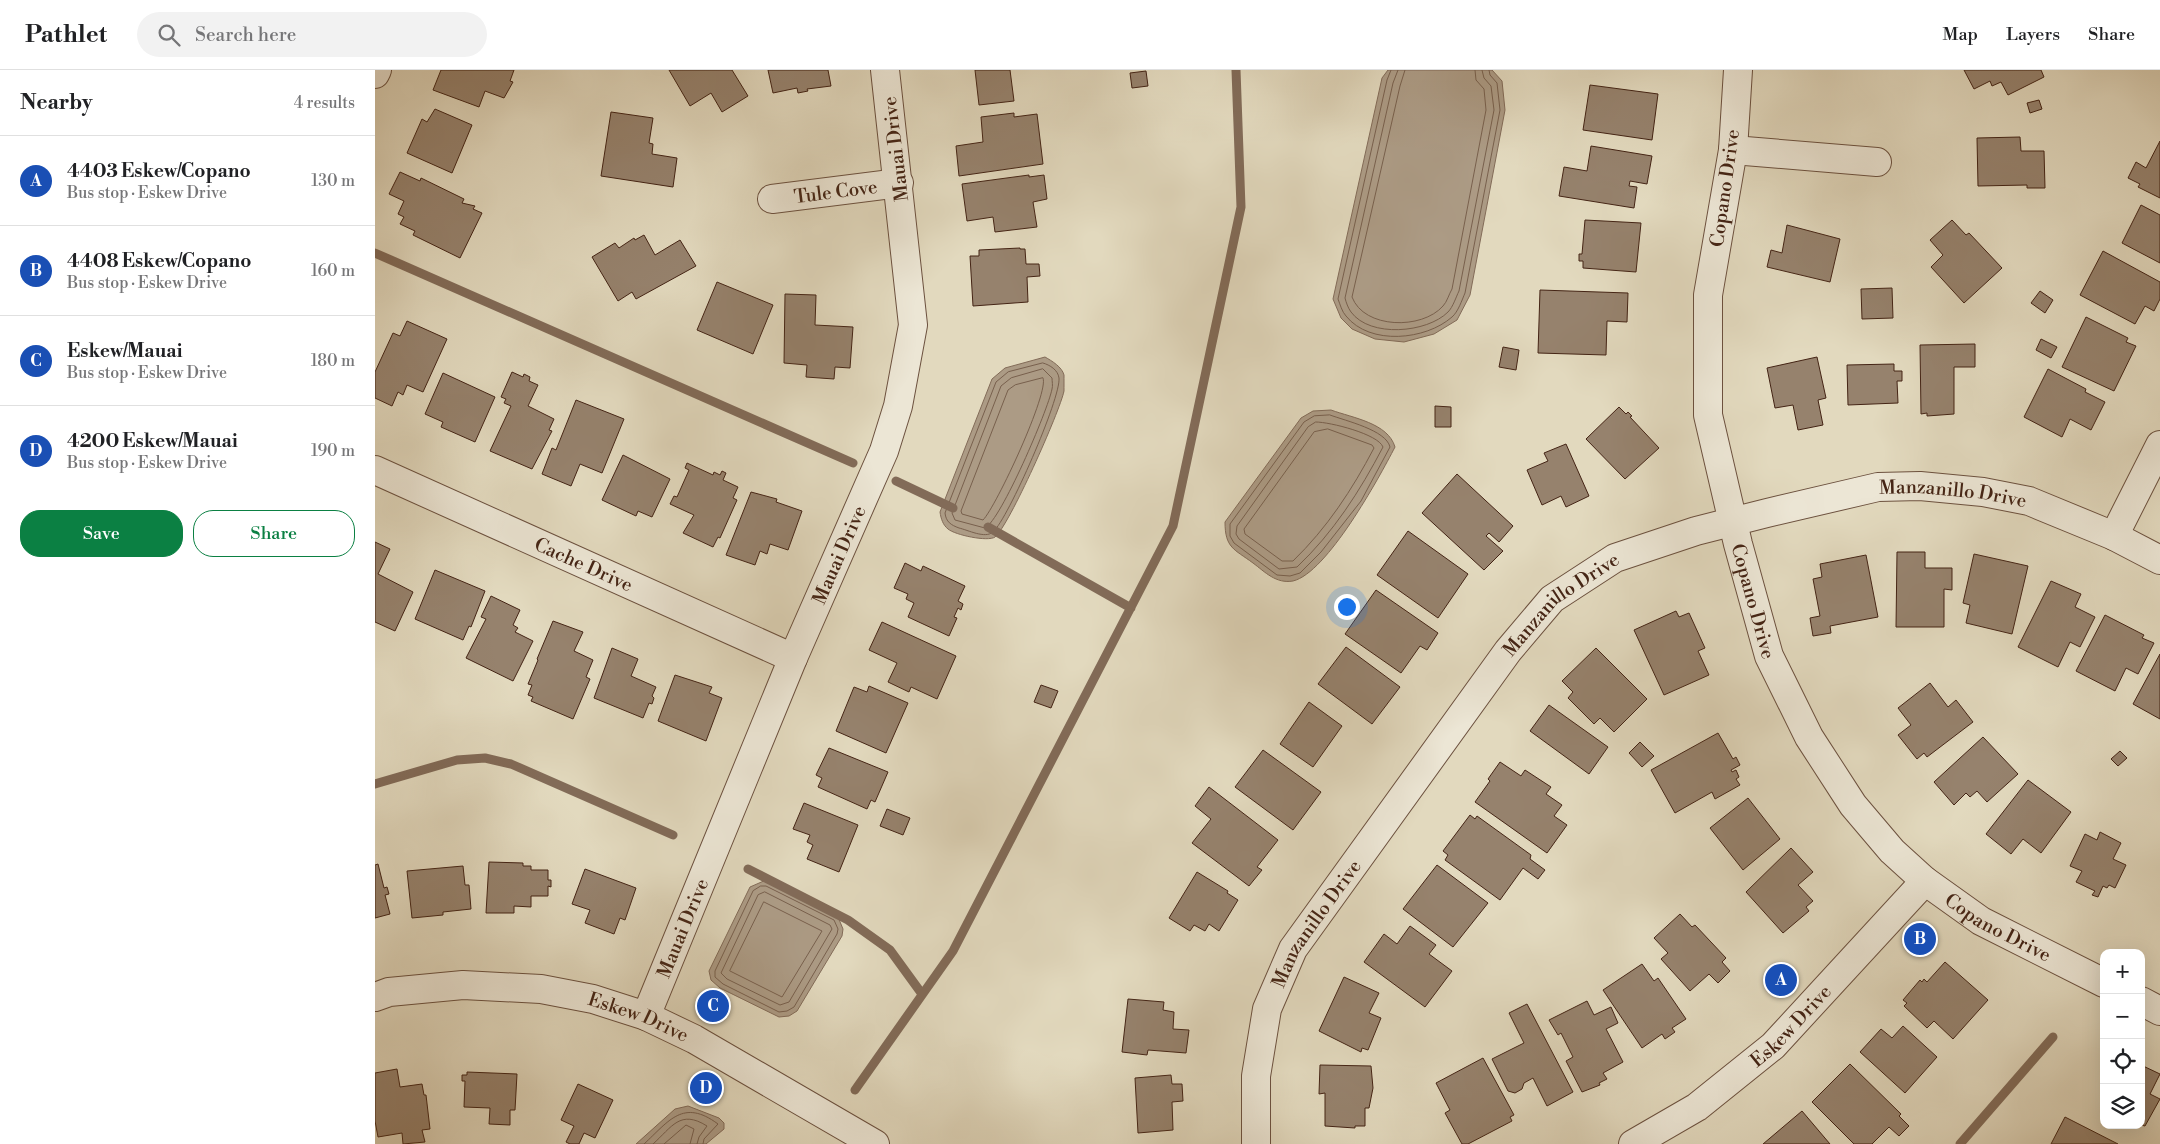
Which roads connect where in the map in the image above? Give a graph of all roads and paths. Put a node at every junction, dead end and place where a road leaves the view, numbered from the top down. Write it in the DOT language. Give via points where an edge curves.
graph roads {
  1 [pos="377,70"];
  2 [pos="885,70"];
  3 [pos="1738,70"];
  4 [pos="375,74"];
  5 [pos="1733,150"];
  6 [pos="1877,162"];
  7 [pos="899,183"];
  8 [pos="772,199"];
  9 [pos="2160,445"];
  10 [pos="375,470"];
  11 [pos="1733,522"];
  12 [pos="2114,536"];
  13 [pos="2160,560"];
  14 [pos="793,658"];
  15 [pos="1925,881"];
  16 [pos="2100,981"];
  17 [pos="375,997"];
  18 [pos="2145,1003"];
  19 [pos="2160,1011"];
  20 [pos="646,1016"];
  21 [pos="875,1144"];
  22 [pos="1256,1144"];
  23 [pos="1633,1144"];
  1 -- 4 [label="street"];
  2 -- 7 [label="street, Mauai Drive"];
  3 -- 5 [label="street, Copano Drive"];
  5 -- 6 [label="street"];
  5 -- 11 [label="street, Copano Drive" via="1708,295 1708,416"];
  7 -- 8 [label="street, Tule Cove"];
  7 -- 14 [label="street, Mauai Drive" via="913,325 898,406 884,451"];
  9 -- 12 [label="street"];
  10 -- 14 [label="street, Cache Drive"];
  11 -- 12 [label="street, Manzanillo Drive" via="1878,487 1920,486 1983,492 2029,502"];
  11 -- 15 [label="street, Copano Drive" via="1769,656 1809,737 1853,805 1892,851"];
  11 -- 22 [label="street, Manzanillo Drive" via="1615,558 1552,599 1508,651 1293,949 1267,1009 1256,1076"];
  12 -- 13 [label="street, Manzanillo Drive"];
  14 -- 20 [label="street, Mauai Drive"];
  15 -- 16 [label="street, Copano Drive" via="1981,921"];
  15 -- 23 [label="street, Eskew Drive" via="1773,1046 1697,1107"];
  17 -- 20 [label="street, Eskew Drive" via="389,992 463,984 541,989 593,999"];
  18 -- 19 [label="street"];
  20 -- 21 [label="street, Eskew Drive" via="694,1039"];
}
